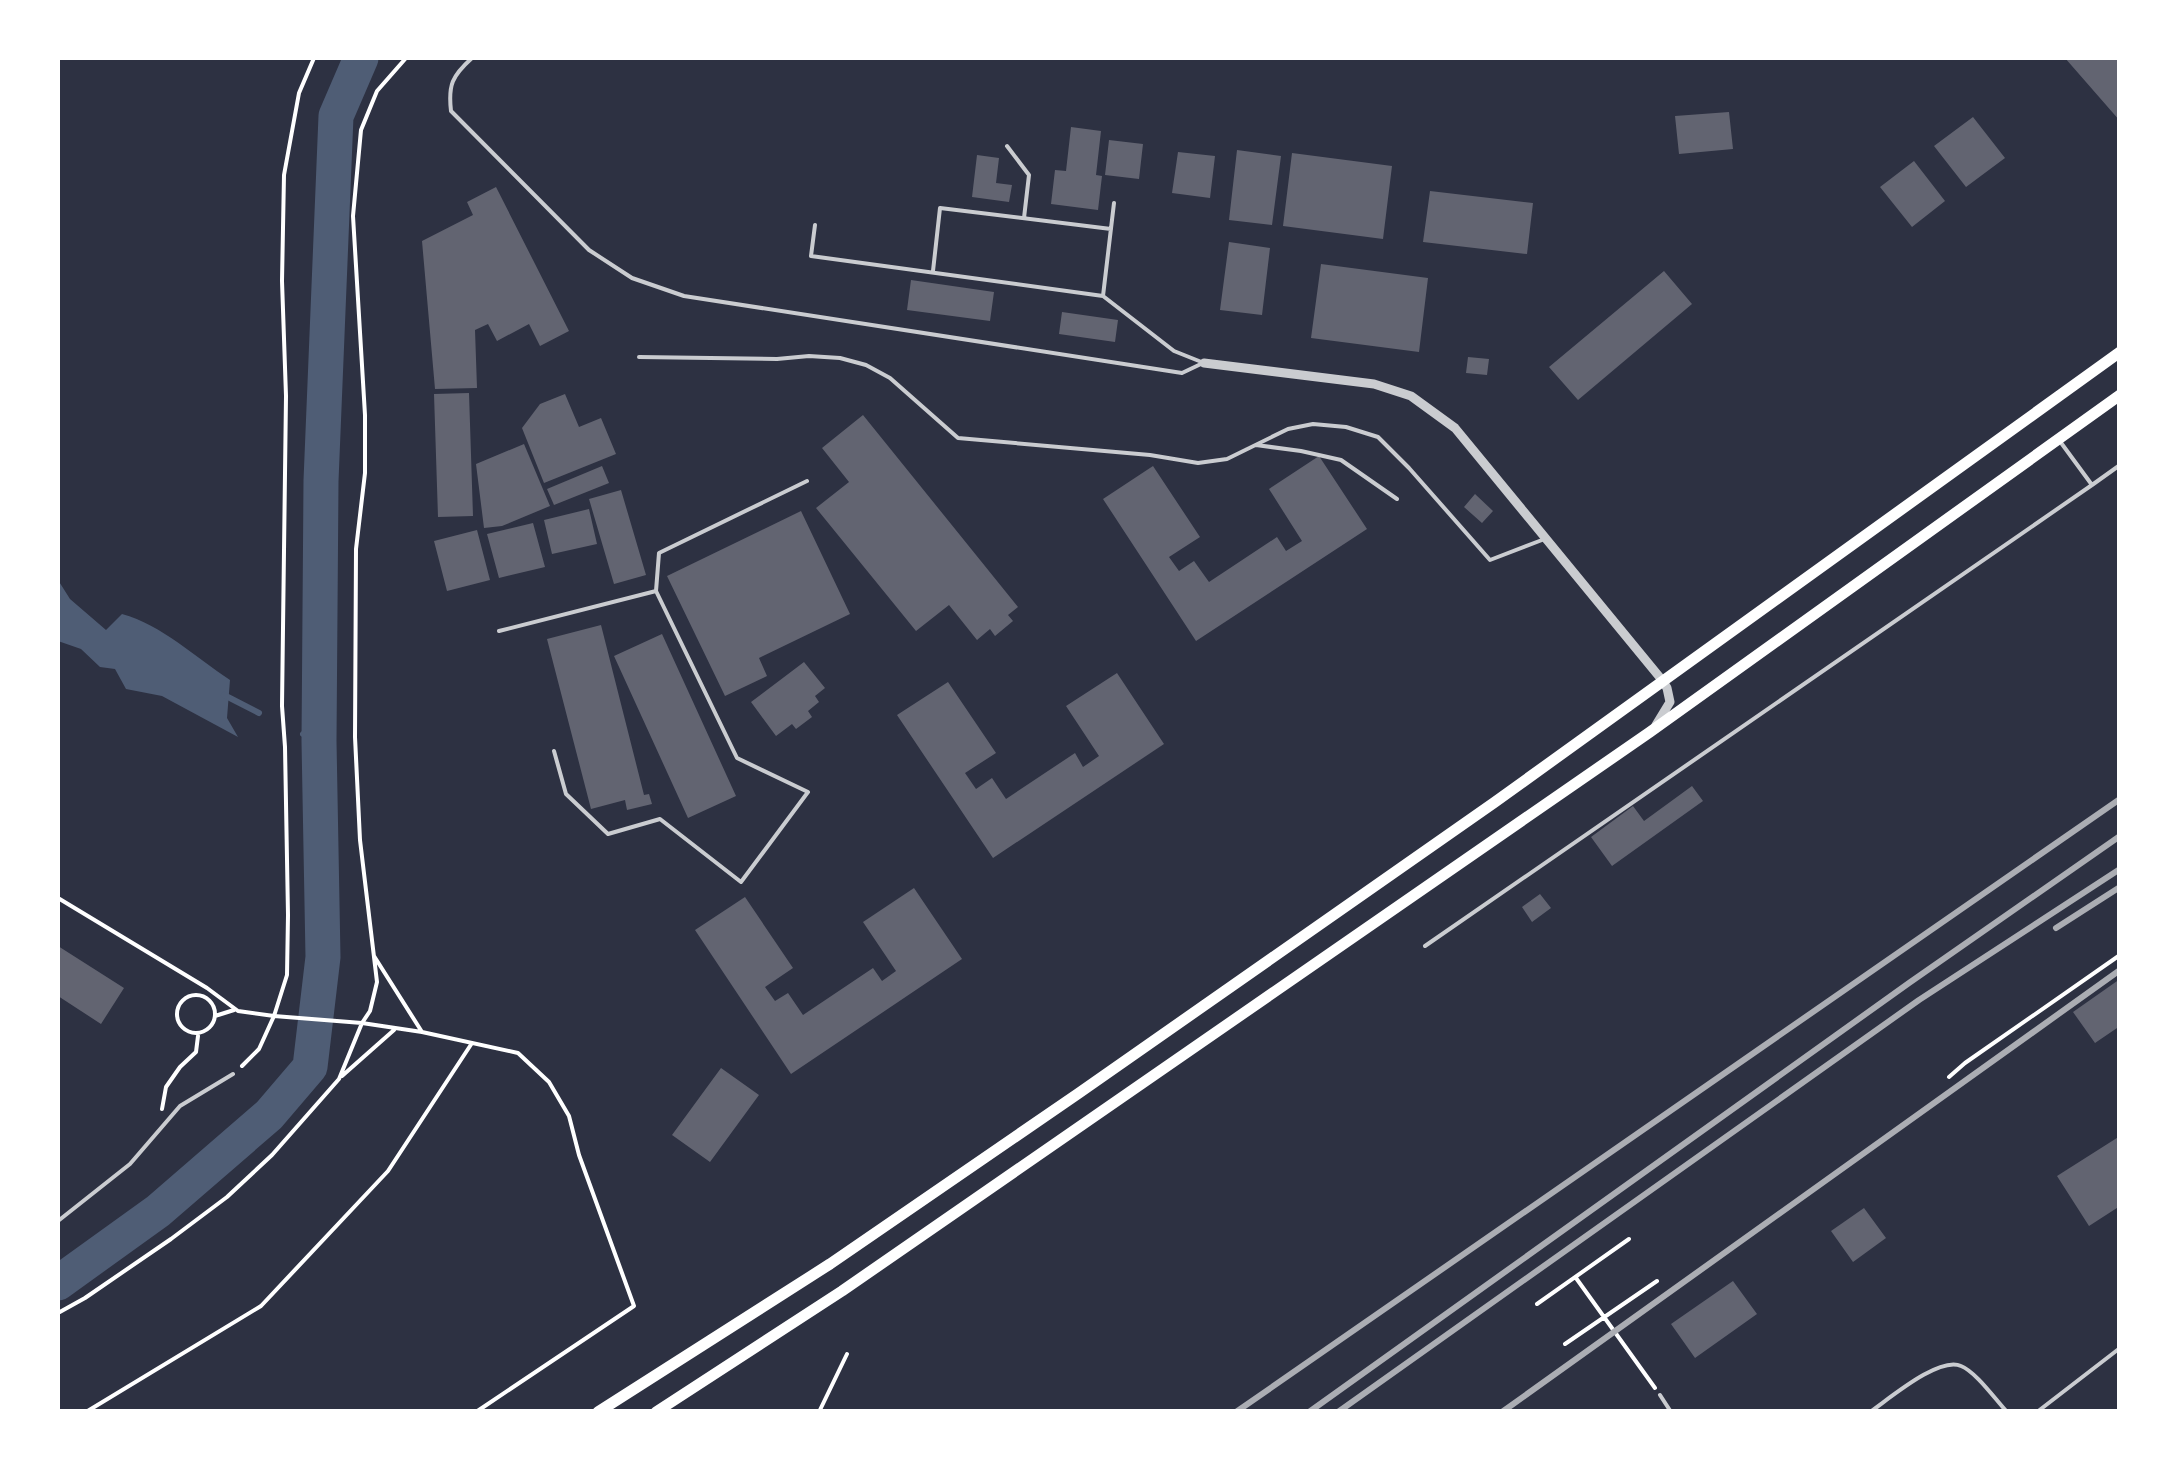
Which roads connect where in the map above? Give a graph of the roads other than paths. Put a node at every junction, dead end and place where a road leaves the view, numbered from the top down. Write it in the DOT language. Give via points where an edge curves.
graph roads {
  1 [pos="472,58"];
  2 [pos="1007,146"];
  3 [pos="1114,203"];
  4 [pos="1024,218"];
  5 [pos="815,226"];
  6 [pos="1111,229"];
  7 [pos="932,273"];
  8 [pos="1103,296"];
  9 [pos="2120,352"];
  10 [pos="639,357"];
  11 [pos="1204,363"];
  12 [pos="2120,396"];
  13 [pos="2059,440"];
  14 [pos="1256,445"];
  15 [pos="2120,465"];
  16 [pos="807,481"];
  17 [pos="2092,485"];
  18 [pos="1397,500"];
  19 [pos="1546,538"];
  20 [pos="656,591"];
  21 [pos="498,631"];
  22 [pos="1662,680"];
  23 [pos="1650,732"];
  24 [pos="554,751"];
  25 [pos="1425,946"];
  26 [pos="233,1074"];
  27 [pos="58,1220"];
  28 [pos="2120,1348"];
  29 [pos="1660,1395"];
  30 [pos="661,1409"];
  31 [pos="598,1412"];
  32 [pos="1671,1412"];
  33 [pos="1870,1412"];
  34 [pos="2006,1412"];
  35 [pos="2037,1412"];
  1 -- 11 [label="lane" via="455,73 451,112 589,250 632,278 684,296 1182,373"];
  2 -- 4 [label="lane" via="1029,175"];
  3 -- 6 [label="lane"];
  4 -- 6 [label="lane"];
  4 -- 7 [label="lane" via="940,208"];
  5 -- 7 [label="lane" via="811,256"];
  6 -- 8 [label="lane"];
  7 -- 8 [label="lane"];
  8 -- 11 [label="lane" via="1174,350"];
  9 -- 22 [label="main road"];
  10 -- 14 [label="lane" via="840,358 890,378 958,438 1198,464"];
  11 -- 19 [label="street" via="1374,384 1411,396 1455,428"];
  12 -- 13 [label="main road"];
  13 -- 17 [label="lane"];
  13 -- 23 [label="main road"];
  14 -- 18 [label="lane" via="1340,460"];
  14 -- 19 [label="lane" via="1288,429 1346,426 1378,437 1490,560"];
  15 -- 17 [label="lane"];
  16 -- 20 [label="lane" via="659,553"];
  17 -- 25 [label="lane"];
  19 -- 22 [label="street"];
  20 -- 21 [label="lane"];
  20 -- 24 [label="lane" via="737,758 808,792 741,882 660,819 608,834 566,794"];
  22 -- 23 [label="street" via="1670,702"];
  22 -- 31 [label="main road" via="862,1243"];
  23 -- 30 [label="main road"];
  26 -- 27 [label="lane" via="180,1106 130,1164"];
  28 -- 35 [label="lane"];
  29 -- 32 [label="lane"];
  33 -- 34 [label="lane" via="1940,1365 1954,1363"];
}
